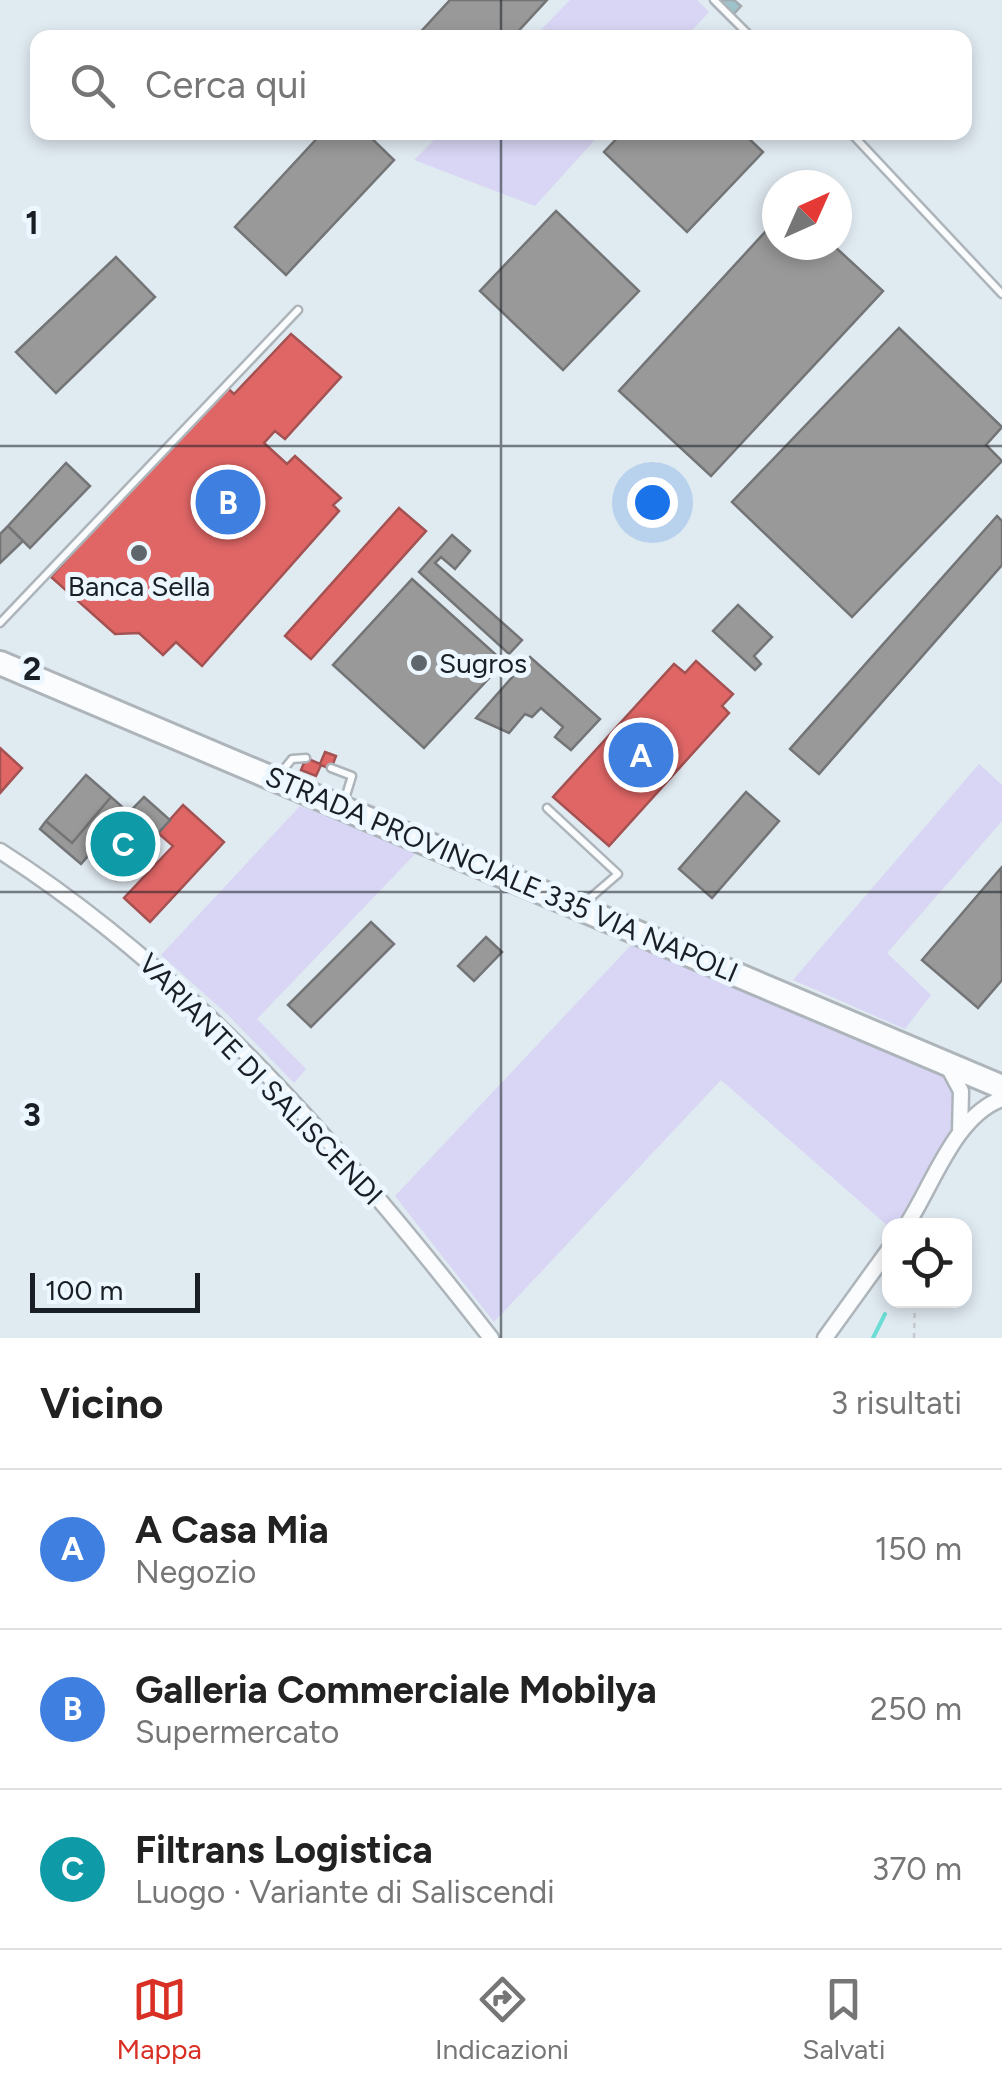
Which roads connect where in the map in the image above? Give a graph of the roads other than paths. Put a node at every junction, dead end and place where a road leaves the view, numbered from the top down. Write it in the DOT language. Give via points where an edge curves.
graph roads {
  1 [pos="714,0"];
  2 [pos="744,30"];
  3 [pos="858,140"];
  4 [pos="1002,294"];
  5 [pos="298,310"];
  6 [pos="0,623"];
  7 [pos="0,663"];
  8 [pos="306,758"];
  9 [pos="331,768"];
  10 [pos="278,779"];
  11 [pos="342,806"];
  12 [pos="546,808"];
  13 [pos="0,851"];
  14 [pos="582,906"];
  15 [pos="946,1063"];
  16 [pos="1000,1082"];
  17 [pos="970,1112"];
  18 [pos="911,1218"];
  19 [pos="882,1259"];
  20 [pos="491,1338"];
  21 [pos="826,1338"];
  1 -- 2 [label="lane"];
  3 -- 4 [label="lane"];
  5 -- 6 [label="lane"];
  7 -- 10 [label="main road, STRADA PROVINCIALE 335 VIA NAPOLI"];
  8 -- 10 [label="lane" via="292,759"];
  9 -- 11 [label="lane" via="352,776"];
  10 -- 11 [label="main road, STRADA PROVINCIALE 335 VIA NAPOLI"];
  11 -- 14 [label="main road, STRADA PROVINCIALE 335 VIA NAPOLI"];
  12 -- 14 [label="lane" via="618,874"];
  13 -- 20 [label="street, VARIANTE DI SALISCENDI" via="152,963 230,1040 392,1213"];
  14 -- 15 [label="main road, STRADA PROVINCIALE 335 VIA NAPOLI"];
  15 -- 16 [label="main road, STRADA PROVINCIALE 335 VIA NAPOLI"];
  15 -- 17 [label="street"];
  16 -- 17 [label="street" via="977,1088"];
  17 -- 18 [label="street"];
  19 -- 21 [label="street"];
}
